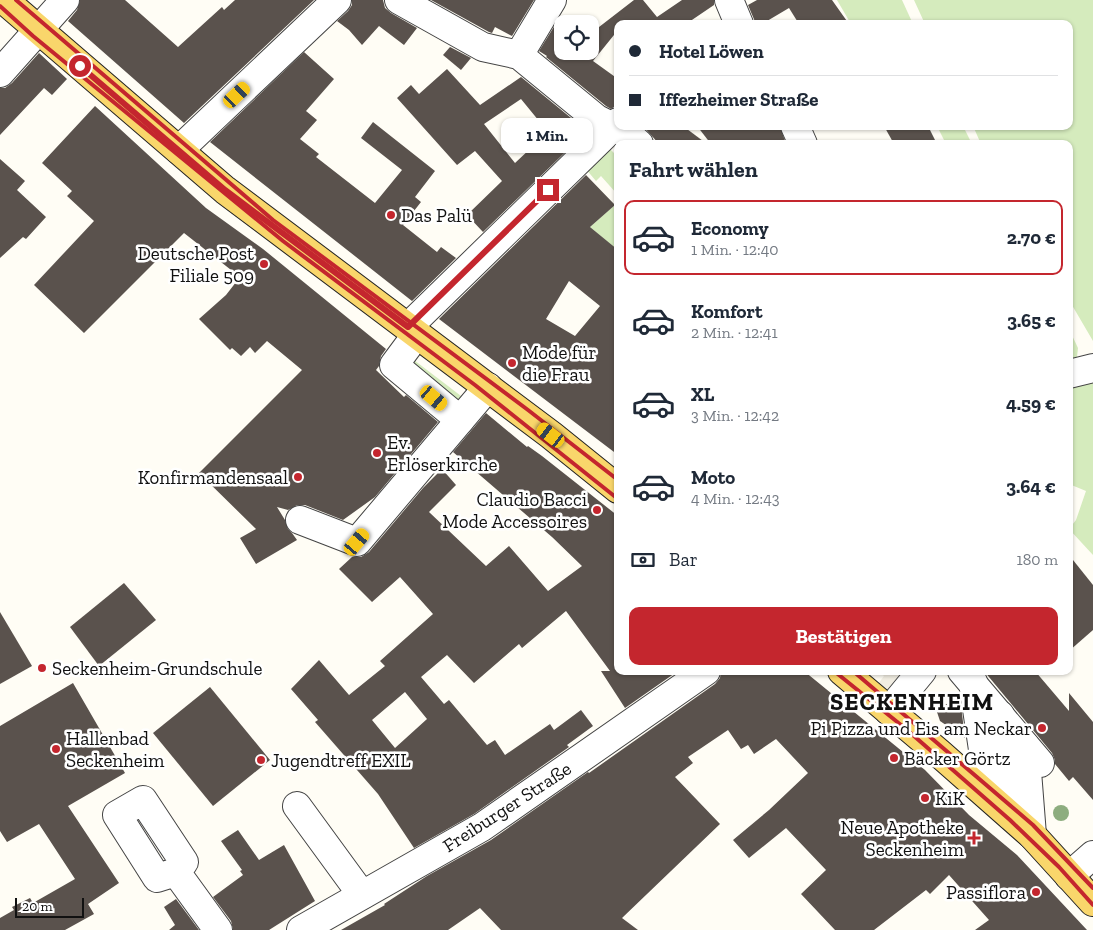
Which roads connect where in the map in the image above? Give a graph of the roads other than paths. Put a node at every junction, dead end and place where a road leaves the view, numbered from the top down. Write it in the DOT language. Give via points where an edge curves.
graph roads {
  1 [pos="4,0"];
  2 [pos="65,0"];
  3 [pos="337,0"];
  4 [pos="399,0"];
  5 [pos="552,0"];
  6 [pos="38,30"];
  7 [pos="519,55"];
  8 [pos="0,73"];
  9 [pos="614,124"];
  10 [pos="614,125"];
  11 [pos="623,130"];
  12 [pos="635,140"];
  13 [pos="179,150"];
  14 [pos="413,330"];
  15 [pos="488,387"];
  16 [pos="460,420"];
  17 [pos="614,486"];
  18 [pos="300,520"];
  19 [pos="700,675"];
  20 [pos="847,675"];
  21 [pos="919,675"];
  22 [pos="968,677"];
  23 [pos="889,711"];
  24 [pos="1000,715"];
  25 [pos="990,797"];
  26 [pos="297,806"];
  27 [pos="1011,816"];
  28 [pos="1032,835"];
  29 [pos="1093,855"];
  30 [pos="176,872"];
  31 [pos="1069,876"];
  32 [pos="362,895"];
  33 [pos="1093,902"];
  34 [pos="218,930"];
  35 [pos="301,930"];
  1 -- 6 [label="main road"];
  2 -- 6 [label="street"];
  3 -- 13 [label="street"];
  4 -- 7 [label="street" via="483,47"];
  5 -- 7 [label="street"];
  6 -- 8 [label="street"];
  6 -- 13 [label="main road"];
  7 -- 9 [label="street" via="598,119"];
  10 -- 14 [label="street"];
  11 -- 12 [label="street"];
  13 -- 14 [label="main road" via="225,190"];
  14 -- 15 [label="main road"];
  14 -- 16 [label="street" via="394,365"];
  15 -- 16 [label="street"];
  15 -- 17 [label="main road"];
  16 -- 18 [label="street" via="357,542"];
  19 -- 32 [label="street, Freiburger Straße" via="482,827"];
  20 -- 23 [label="main road"];
  21 -- 23 [label="street"];
  22 -- 24 [label="street"];
  22 -- 25 [label="street"];
  23 -- 25 [label="main road"];
  24 -- 27 [label="street"];
  24 -- 28 [label="street" via="1033,755"];
  25 -- 27 [label="main road"];
  26 -- 32 [label="street"];
  27 -- 28 [label="main road"];
  28 -- 31 [label="main road"];
  29 -- 31 [label="street"];
  30 -- 34 [label="street"];
  31 -- 33 [label="main road"];
  32 -- 35 [label="street, Freiburger Straße"];
}
